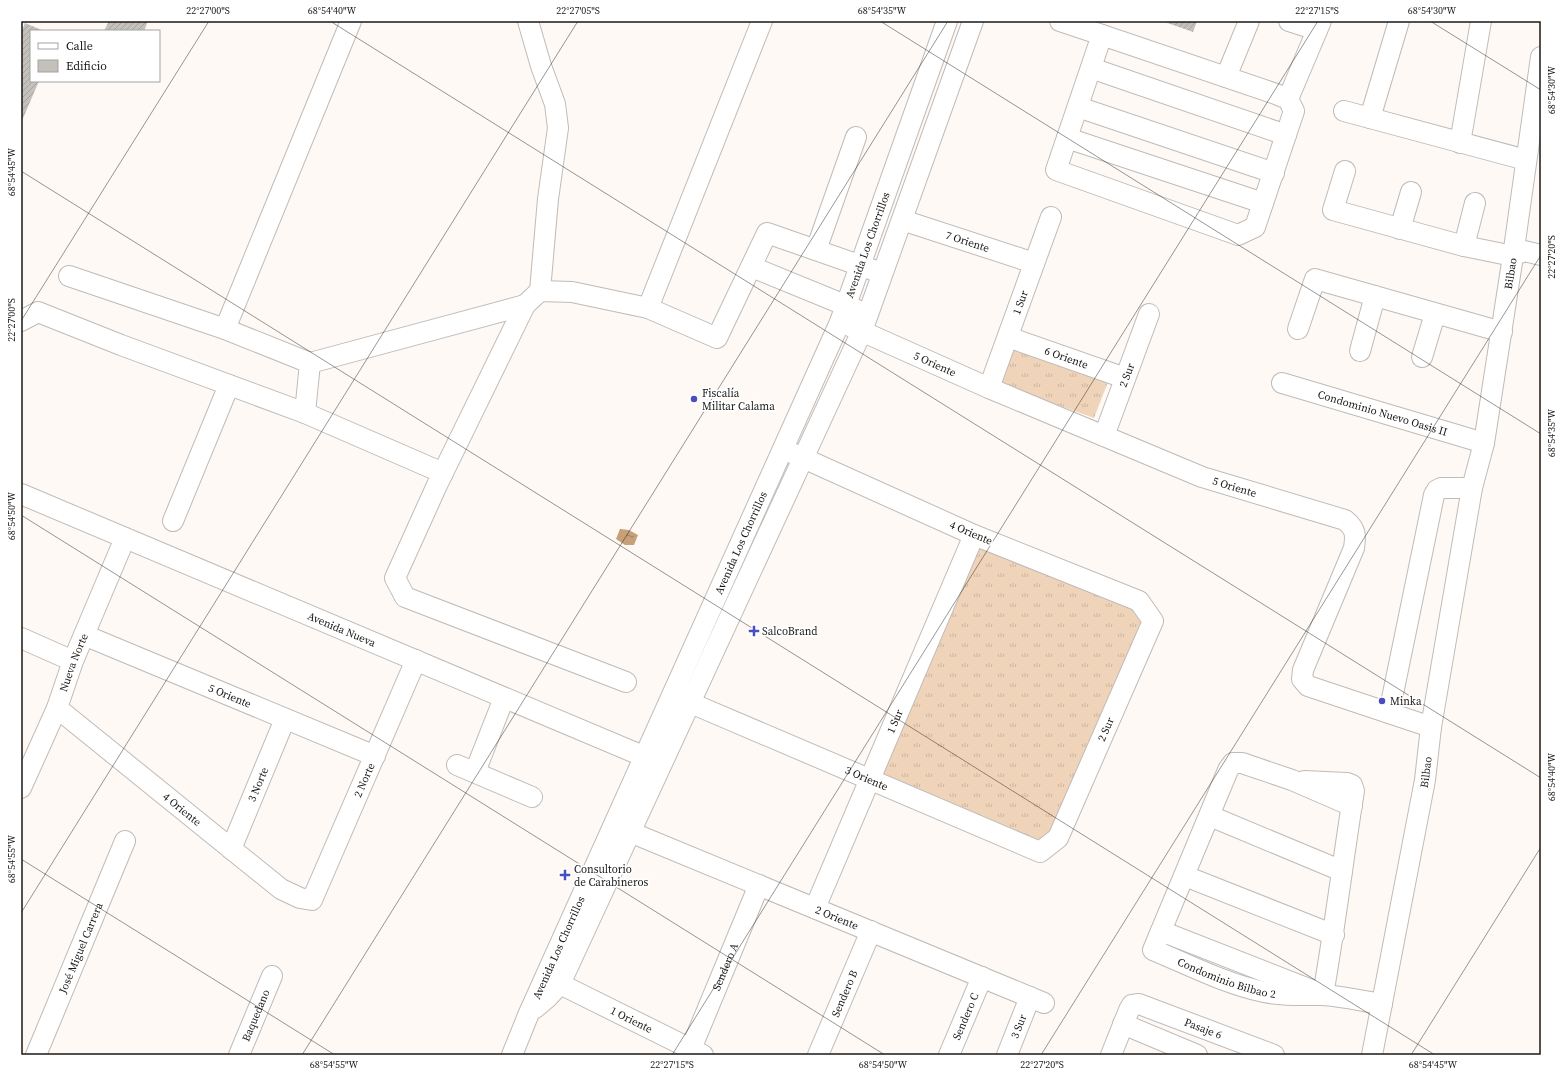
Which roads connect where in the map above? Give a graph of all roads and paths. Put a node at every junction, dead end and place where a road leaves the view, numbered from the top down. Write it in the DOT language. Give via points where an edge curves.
graph roads {
  1 [pos="351,21"];
  2 [pos="528,21"];
  3 [pos="947,21"];
  4 [pos="973,21"];
  5 [pos="1060,21"];
  6 [pos="1249,21"];
  7 [pos="1289,21"];
  8 [pos="1399,21"];
  9 [pos="1481,21"];
  10 [pos="759,23"];
  11 [pos="1319,25"];
  12 [pos="1102,35"];
  13 [pos="1541,57"];
  14 [pos="1091,68"];
  15 [pos="1226,77"];
  16 [pos="1288,99"];
  17 [pos="1078,107"];
  18 [pos="1344,111"];
  19 [pos="1370,118"];
  20 [pos="1286,135"];
  21 [pos="856,137"];
  22 [pos="1067,138"];
  23 [pos="1460,143"];
  24 [pos="1526,160"];
  25 [pos="1345,171"];
  26 [pos="1274,173"];
  27 [pos="1411,192"];
  28 [pos="1263,203"];
  29 [pos="1475,203"];
  30 [pos="1051,217"];
  31 [pos="902,220"];
  32 [pos="1400,229"];
  33 [pos="1464,246"];
  34 [pos="816,250"];
  35 [pos="1541,255"];
  36 [pos="1513,256"];
  37 [pos="1034,263"];
  38 [pos="860,266"];
  39 [pos="752,267"];
  40 [pos="883,273"];
  41 [pos="69,276"];
  42 [pos="540,291"];
  43 [pos="1375,296"];
  44 [pos="525,304"];
  45 [pos="648,308"];
  46 [pos="843,314"];
  47 [pos="1149,314"];
  48 [pos="1435,314"];
  49 [pos="21,321"];
  50 [pos="865,323"];
  51 [pos="225,329"];
  52 [pos="1298,330"];
  53 [pos="1502,332"];
  54 [pos="1008,337"];
  55 [pos="1360,351"];
  56 [pos="1422,357"];
  57 [pos="310,363"];
  58 [pos="1125,378"];
  59 [pos="1282,383"];
  60 [pos="229,385"];
  61 [pos="989,388"];
  62 [pos="305,413"];
  63 [pos="1104,436"];
  64 [pos="1484,443"];
  65 [pos="783,449"];
  66 [pos="803,458"];
  67 [pos="443,473"];
  68 [pos="1472,488"];
  69 [pos="21,494"];
  70 [pos="173,521"];
  71 [pos="974,535"];
  72 [pos="125,538"];
  73 [pos="721,588"];
  74 [pos="739,596"];
  75 [pos="1153,621"];
  76 [pos="84,635"];
  77 [pos="21,638"];
  78 [pos="416,660"];
  79 [pos="73,661"];
  80 [pos="626,682"];
  81 [pos="504,698"];
  82 [pos="681,699"];
  83 [pos="57,708"];
  84 [pos="1389,713"];
  85 [pos="285,719"];
  86 [pos="1431,727"];
  87 [pos="374,756"];
  88 [pos="653,761"];
  89 [pos="870,780"];
  90 [pos="21,788"];
  91 [pos="532,797"];
  92 [pos="1210,816"];
  93 [pos="630,832"];
  94 [pos="1058,838"];
  95 [pos="125,841"];
  96 [pos="231,849"];
  97 [pos="1342,871"];
  98 [pos="1185,876"];
  99 [pos="759,885"];
  100 [pos="312,900"];
  101 [pos="815,908"];
  102 [pos="1161,930"];
  103 [pos="871,931"];
  104 [pos="1334,935"];
  105 [pos="272,976"];
  106 [pos="982,977"];
  107 [pos="560,984"];
  108 [pos="1323,995"];
  109 [pos="1037,1000"];
  110 [pos="1382,1004"];
  111 [pos="530,1013"];
  112 [pos="1123,1024"];
  113 [pos="697,1052"];
  114 [pos="36,1055"];
  115 [pos="239,1055"];
  116 [pos="512,1055"];
  117 [pos="818,1055"];
  118 [pos="949,1055"];
  119 [pos="1007,1055"];
  120 [pos="1111,1055"];
  121 [pos="1197,1055"];
  122 [pos="1274,1055"];
  123 [pos="1372,1055"];
  1 -- 51 [label="street"];
  2 -- 42 [label="street" via="555,104 558,128 548,199"];
  3 -- 38 [label="street, Avenida Los Chorrillos"];
  4 -- 31 [label="street, Avenida Los Chorrillos"];
  5 -- 12 [label="street"];
  6 -- 15 [label="street"];
  7 -- 11 [label="street"];
  8 -- 19 [label="street"];
  9 -- 23 [label="street"];
  10 -- 45 [label="street"];
  11 -- 16 [label="street"];
  12 -- 14 [label="street"];
  12 -- 15 [label="street"];
  13 -- 24 [label="street, Bilbao"];
  14 -- 17 [label="street"];
  14 -- 20 [label="street"];
  15 -- 16 [label="street"];
  16 -- 20 [label="street" via="1294,111"];
  17 -- 22 [label="street"];
  17 -- 26 [label="street"];
  18 -- 19 [label="street"];
  19 -- 23 [label="street"];
  20 -- 26 [label="street"];
  21 -- 34 [label="street"];
  22 -- 28 [label="street"];
  22 -- 28 [label="street" via="1056,170 1238,235 1255,227"];
  23 -- 24 [label="street"];
  24 -- 36 [label="street, Bilbao"];
  25 -- 32 [label="street" via="1333,210"];
  26 -- 28 [label="street"];
  27 -- 32 [label="street"];
  29 -- 33 [label="street"];
  30 -- 37 [label="street, 1 Sur"];
  31 -- 37 [label="street, 7 Oriente"];
  31 -- 40 [label="street, Avenida Los Chorrillos"];
  32 -- 33 [label="street"];
  33 -- 36 [label="street"];
  34 -- 38 [label="street"];
  34 -- 39 [label="street" via="768,233"];
  35 -- 36 [label="street" via="1524,251"];
  36 -- 53 [label="street, Bilbao"];
  37 -- 54 [label="street, 1 Sur"];
  38 -- 40 [label="street"];
  38 -- 46 [label="street, Avenida Los Chorrillos"];
  39 -- 45 [label="street" via="716,338"];
  39 -- 46 [label="street, 5 Oriente"];
  40 -- 50 [label="street, Avenida Los Chorrillos"];
  41 -- 51 [label="street"];
  42 -- 44 [label="street"];
  42 -- 45 [label="street" via="572,292"];
  43 -- 48 [label="street"];
  43 -- 52 [label="street" via="1315,279"];
  43 -- 55 [label="street"];
  44 -- 57 [label="street"];
  44 -- 67 [label="street"];
  46 -- 50 [label="street, 5 Oriente"];
  46 -- 65 [label="street, Avenida Los Chorrillos"];
  47 -- 58 [label="street, 2 Sur"];
  48 -- 53 [label="street"];
  48 -- 56 [label="street"];
  49 -- 60 [label="street" via="38,312"];
  50 -- 61 [label="street, 5 Oriente"];
  50 -- 66 [label="street, Avenida Los Chorrillos"];
  51 -- 57 [label="street"];
  53 -- 64 [label="street, Bilbao"];
  54 -- 58 [label="street, 6 Oriente"];
  54 -- 61 [label="street, 1 Sur"];
  57 -- 62 [label="street"];
  58 -- 63 [label="street, 2 Sur"];
  59 -- 64 [label="street, Condominio Nuevo Oasis II"];
  60 -- 62 [label="street"];
  60 -- 70 [label="street"];
  61 -- 63 [label="street, 5 Oriente"];
  62 -- 67 [label="street"];
  63 -- 84 [label="street, 5 Oriente" via="1202,477 1345,520 1352,526 1355,532 1354,548 1303,670 1302,679 1308,686"];
  64 -- 68 [label="street, Bilbao"];
  65 -- 66 [label="street, 4 Oriente"];
  65 -- 73 [label="street, Avenida Los Chorrillos"];
  66 -- 71 [label="street, 4 Oriente"];
  66 -- 74 [label="street, Avenida Los Chorrillos"];
  67 -- 80 [label="street" via="395,578 405,597"];
  68 -- 84 [label="street" via="1441,488 1434,495"];
  68 -- 86 [label="street, Bilbao"];
  69 -- 72 [label="street, Avenida Nueva"];
  71 -- 75 [label="street, 4 Oriente" via="1139,601"];
  71 -- 89 [label="street, 1 Sur"];
  72 -- 76 [label="street, Nueva Norte"];
  72 -- 78 [label="street, Avenida Nueva"];
  73 -- 74 [label="street"];
  73 -- 82 [label="street, Avenida Los Chorrillos"];
  74 -- 82 [label="street, Avenida Los Chorrillos"];
  75 -- 94 [label="street, 2 Sur"];
  76 -- 79 [label="street, Nueva Norte"];
  76 -- 85 [label="street, 5 Oriente"];
  77 -- 79 [label="street"];
  78 -- 81 [label="street, Avenida Nueva"];
  78 -- 87 [label="street, 2 Norte"];
  79 -- 83 [label="street, Nueva Norte"];
  81 -- 88 [label="street, Avenida Nueva"];
  81 -- 91 [label="street" via="466,769"];
  82 -- 88 [label="street, Avenida Los Chorrillos"];
  82 -- 89 [label="street, 3 Oriente"];
  83 -- 90 [label="street, Nueva Norte"];
  83 -- 96 [label="street, 4 Oriente"];
  84 -- 86 [label="street, 5 Oriente"];
  85 -- 87 [label="street, 5 Oriente"];
  85 -- 96 [label="street, 3 Norte"];
  86 -- 110 [label="street, Bilbao" via="1425,780"];
  87 -- 100 [label="street, 2 Norte"];
  88 -- 93 [label="street, Avenida Los Chorrillos"];
  88 -- 111 [label="street, Avenida Los Chorrillos"];
  89 -- 94 [label="street, 3 Oriente" via="1040,852"];
  89 -- 101 [label="street, 1 Sur"];
  92 -- 97 [label="street"];
  92 -- 97 [label="street, Condominio Bilbao 2" via="1233,763 1242,763 1292,780 1350,784 1354,791"];
  92 -- 98 [label="street, Condominio Bilbao 2"];
  93 -- 99 [label="street, 2 Oriente"];
  93 -- 107 [label="street, Avenida Los Chorrillos"];
  95 -- 114 [label="street, José Miguel Carrera"];
  96 -- 100 [label="street, 4 Oriente" via="281,890"];
  97 -- 104 [label="street, Condominio Bilbao 2"];
  98 -- 102 [label="street, Condominio Bilbao 2"];
  98 -- 104 [label="street"];
  99 -- 101 [label="street, 2 Oriente"];
  99 -- 113 [label="street, Sendero A"];
  101 -- 103 [label="street, 2 Oriente"];
  102 -- 108 [label="street, Condominio Bilbao 2"];
  102 -- 108 [label="street, Condominio Bilbao 2" via="1153,950 1211,974 1264,992 1286,996"];
  103 -- 106 [label="street, 2 Oriente"];
  103 -- 117 [label="street, Sendero B"];
  104 -- 108 [label="street, Condominio Bilbao 2"];
  105 -- 115 [label="street, Baquedano"];
  106 -- 109 [label="street, 2 Oriente"];
  106 -- 118 [label="street, Sendero C"];
  107 -- 111 [label="street, Avenida Los Chorrillos"];
  107 -- 113 [label="street, 1 Oriente"];
  108 -- 110 [label="street, Condominio Bilbao 2"];
  109 -- 119 [label="street, 3 Sur"];
  110 -- 123 [label="street, Bilbao"];
  111 -- 116 [label="street, Avenida Los Chorrillos"];
  112 -- 120 [label="street"];
  112 -- 121 [label="street"];
  112 -- 122 [label="street, Pasaje 6" via="1132,1005 1139,1004"];
}
